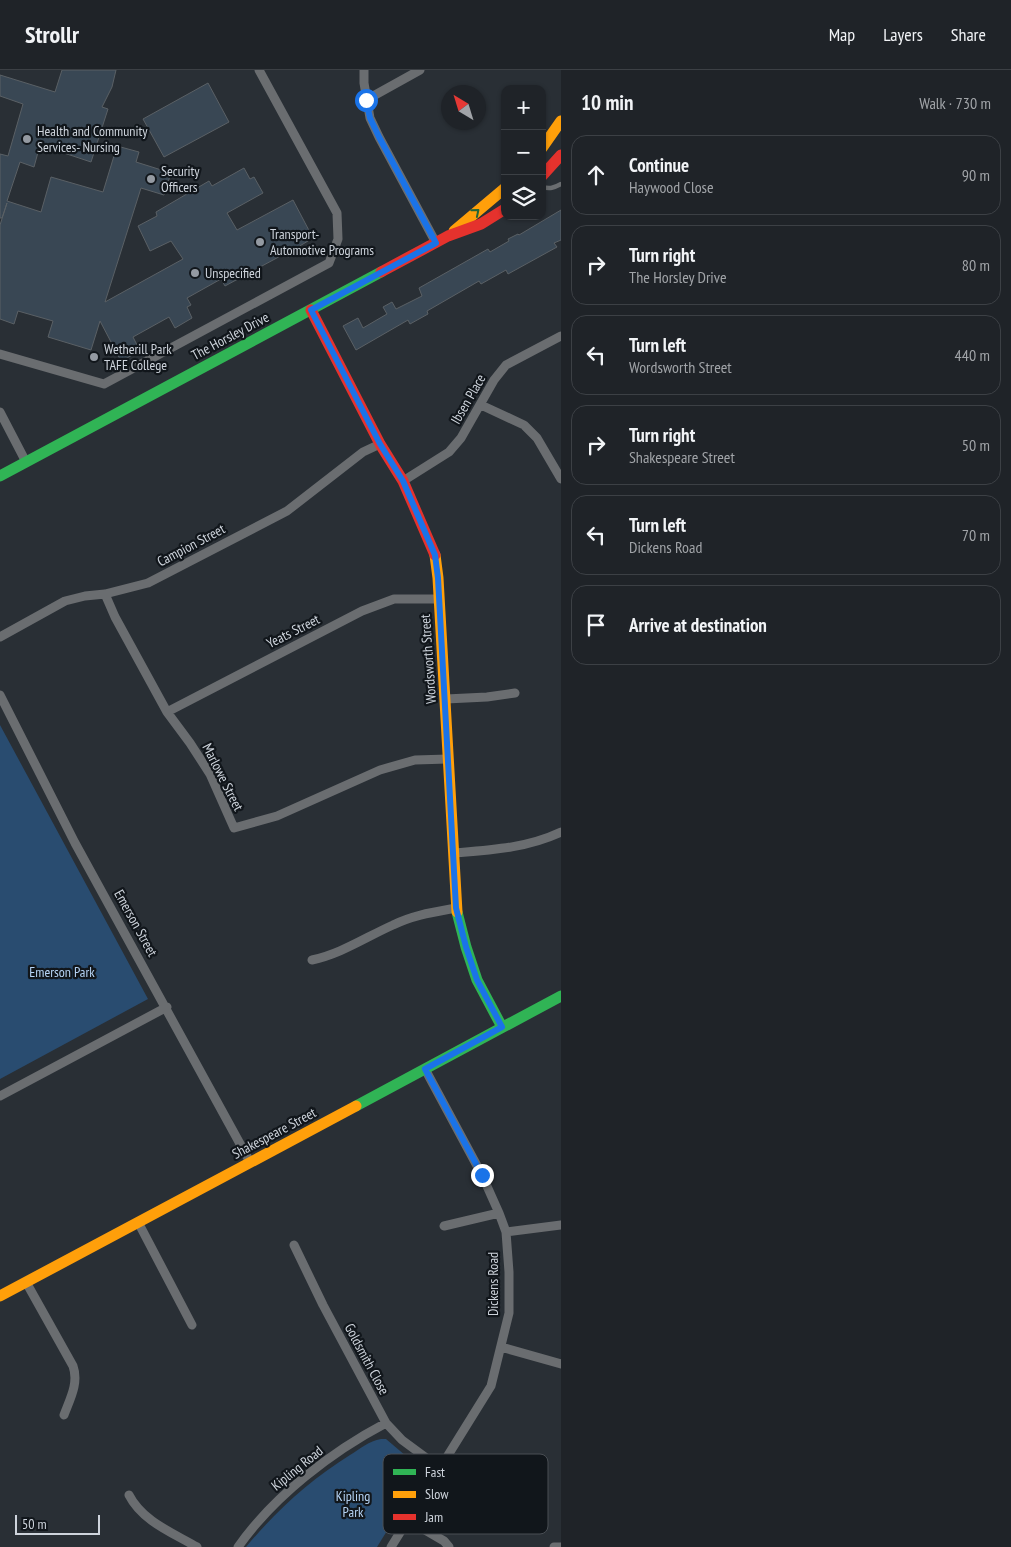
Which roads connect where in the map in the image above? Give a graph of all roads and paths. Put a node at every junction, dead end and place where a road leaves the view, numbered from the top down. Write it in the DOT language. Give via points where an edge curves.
graph roads {
  1 [pos="259,70"];
  2 [pos="364,70"];
  3 [pos="420,70"];
  4 [pos="366,100"];
  5 [pos="561,121"];
  6 [pos="546,142"];
  7 [pos="561,155"];
  8 [pos="543,175"];
  9 [pos="561,184"];
  10 [pos="546,188"];
  11 [pos="501,191"];
  12 [pos="501,212"];
  13 [pos="448,236"];
  14 [pos="436,243"];
  15 [pos="311,310"];
  16 [pos="561,336"];
  17 [pos="0,354"];
  18 [pos="481,405"];
  19 [pos="0,412"];
  20 [pos="380,444"];
  21 [pos="26,462"];
  22 [pos="0,476"];
  23 [pos="561,478"];
  24 [pos="403,481"];
  25 [pos="105,594"];
  26 [pos="439,599"];
  27 [pos="0,637"];
  28 [pos="515,693"];
  29 [pos="0,695"];
  30 [pos="446,699"];
  31 [pos="167,712"];
  32 [pos="448,759"];
  33 [pos="561,832"];
  34 [pos="454,853"];
  35 [pos="456,908"];
  36 [pos="312,960"];
  37 [pos="561,996"];
  38 [pos="167,1007"];
  39 [pos="502,1027"];
  40 [pos="425,1069"];
  41 [pos="0,1096"];
  42 [pos="250,1162"];
  43 [pos="499,1212"];
  44 [pos="138,1222"];
  45 [pos="561,1225"];
  46 [pos="444,1226"];
  47 [pos="506,1232"];
  48 [pos="294,1245"];
  49 [pos="26,1282"];
  50 [pos="0,1296"];
  51 [pos="192,1325"];
  52 [pos="501,1347"];
  53 [pos="561,1364"];
  54 [pos="64,1415"];
  55 [pos="386,1423"];
  56 [pos="421,1454"];
  57 [pos="449,1454"];
  58 [pos="129,1495"];
  59 [pos="399,1534"];
  60 [pos="432,1534"];
  61 [pos="197,1547"];
  62 [pos="238,1547"];
  63 [pos="391,1547"];
  64 [pos="449,1547"];
  65 [pos="554,1547"];
  66 [pos="561,1547"];
  1 -- 17 [label="street" via="338,213 338,239 329,263 104,384"];
  2 -- 4 [label="street"];
  3 -- 4 [label="street"];
  4 -- 14 [label="street" via="379,137"];
  5 -- 6 [label="street"];
  7 -- 8 [label="street"];
  9 -- 10 [label="lane"];
  13 -- 11 [label="street, The Horsley Drive, one-way"];
  12 -- 13 [label="street, The Horsley Drive" via="482,224"];
  13 -- 14 [label="street, The Horsley Drive"];
  14 -- 15 [label="street, The Horsley Drive"];
  15 -- 20 [label="street, Wordsworth Street"];
  15 -- 21 [label="street, The Horsley Drive"];
  16 -- 18 [label="street, Ibsen Place" via="506,365"];
  18 -- 23 [label="street" via="524,425 537,438"];
  18 -- 24 [label="street, Ibsen Place" via="462,438 449,452"];
  19 -- 21 [label="street"];
  20 -- 24 [label="street, Wordsworth Street"];
  20 -- 25 [label="street, Campion Street" via="363,452 287,511 148,583"];
  21 -- 22 [label="street, The Horsley Drive"];
  24 -- 26 [label="street, Wordsworth Street" via="435,555"];
  25 -- 27 [label="street, Campion Street" via="65,602"];
  25 -- 31 [label="street, Marlowe Street"];
  26 -- 30 [label="street, Wordsworth Street"];
  26 -- 31 [label="street, Yeats Street" via="394,600 362,611"];
  28 -- 30 [label="street"];
  29 -- 38 [label="street, Emerson Street" via="76,843"];
  30 -- 32 [label="street, Wordsworth Street"];
  31 -- 32 [label="street, Marlowe Street" via="210,774 234,828 277,816 380,770 415,760"];
  32 -- 34 [label="street, Wordsworth Street"];
  33 -- 34 [label="street" via="515,847"];
  34 -- 35 [label="street, Wordsworth Street"];
  35 -- 36 [label="street" via="418,915 330,956"];
  35 -- 39 [label="street, Wordsworth Street" via="477,980"];
  37 -- 39 [label="street, Shakespeare Street"];
  38 -- 41 [label="street"];
  38 -- 42 [label="street, Emerson Street"];
  39 -- 40 [label="street, Shakespeare Street"];
  40 -- 42 [label="street, Shakespeare Street"];
  40 -- 43 [label="street, Dickens Road"];
  42 -- 44 [label="street, Shakespeare Street"];
  43 -- 46 [label="street"];
  43 -- 47 [label="street, Dickens Road"];
  44 -- 49 [label="street, Shakespeare Street"];
  44 -- 51 [label="street"];
  45 -- 47 [label="street"];
  47 -- 52 [label="street, Dickens Road" via="509,1313"];
  48 -- 55 [label="street, Goldsmith Close"];
  49 -- 50 [label="street, Shakespeare Street"];
  49 -- 54 [label="street" via="76,1375"];
  52 -- 53 [label="street"];
  52 -- 57 [label="street, Dickens Road" via="491,1386"];
  55 -- 56 [label="street, Goldsmith Close"];
  55 -- 62 [label="street, Kipling Road" via="368,1432 293,1487 264,1514"];
  58 -- 61 [label="street" via="144,1516"];
  59 -- 63 [label="street, Dickens Road"];
  60 -- 64 [label="street"];
  65 -- 66 [label="street"];
}
